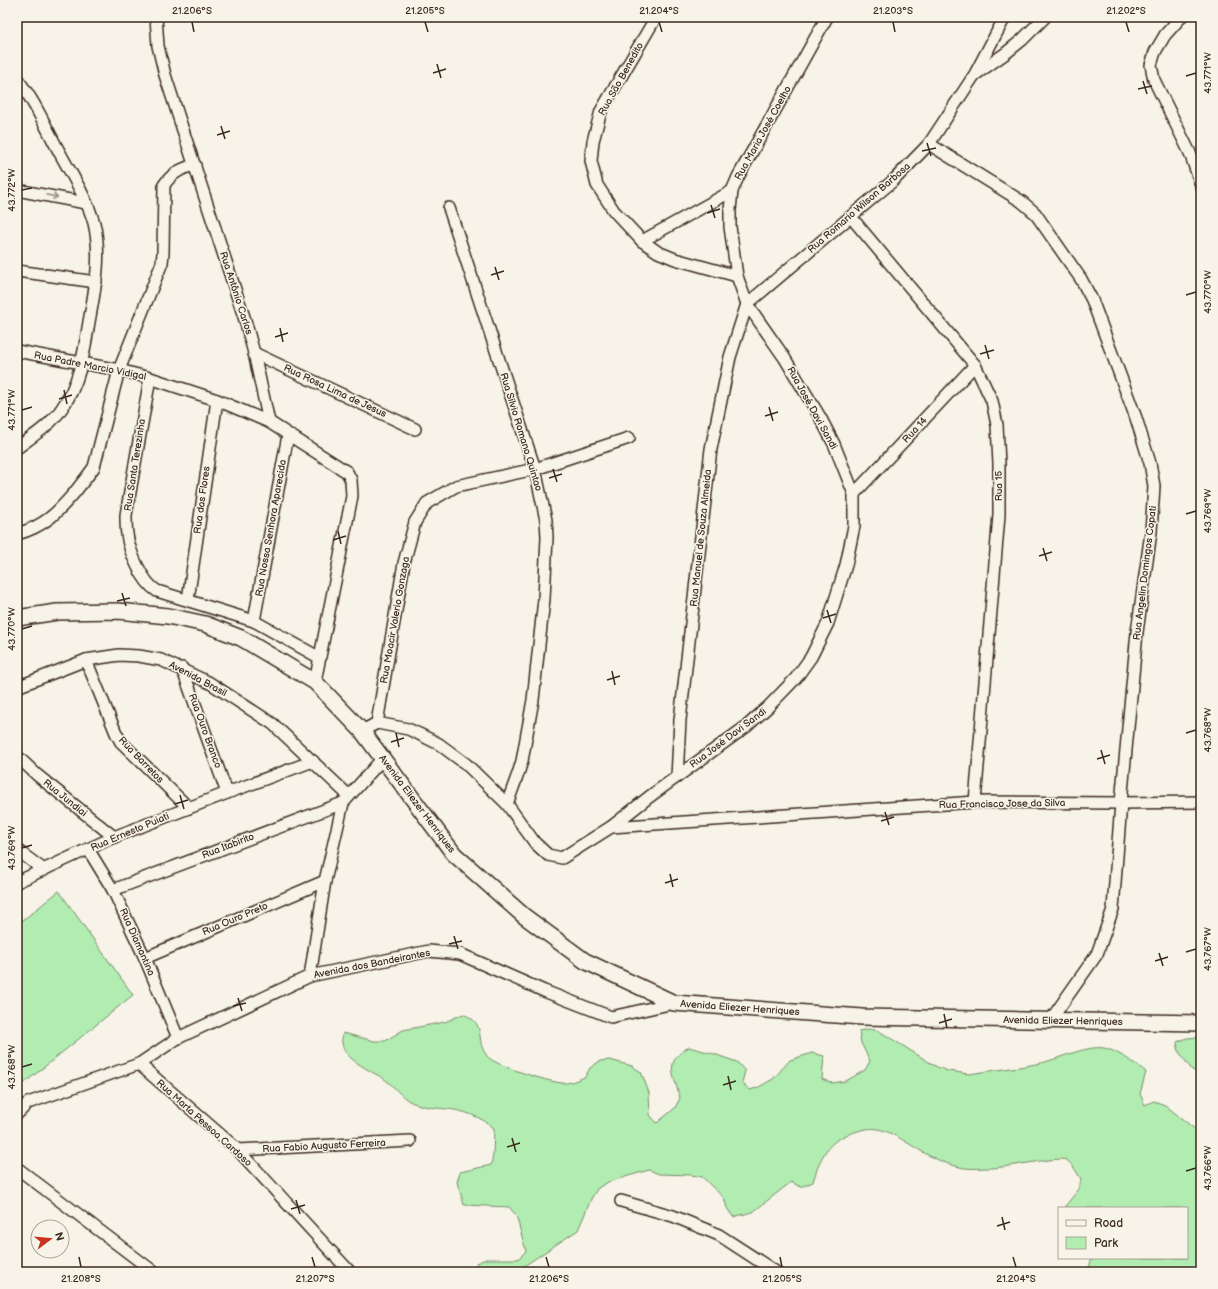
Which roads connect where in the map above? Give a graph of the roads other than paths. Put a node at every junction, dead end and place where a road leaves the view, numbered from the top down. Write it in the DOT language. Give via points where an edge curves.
graph roads {
  1 [pos="156,17"];
  2 [pos="656,17"];
  3 [pos="827,17"];
  4 [pos="1005,17"];
  5 [pos="1045,17"];
  6 [pos="1181,17"];
  7 [pos="975,74"];
  8 [pos="18,82"];
  9 [pos="929,144"];
  10 [pos="1196,154"];
  11 [pos="195,165"];
  12 [pos="1201,185"];
  13 [pos="17,190"];
  14 [pos="732,191"];
  15 [pos="86,203"];
  16 [pos="449,208"];
  17 [pos="852,217"];
  18 [pos="642,241"];
  19 [pos="17,271"];
  20 [pos="737,276"];
  21 [pos="96,282"];
  22 [pos="747,304"];
  23 [pos="17,351"];
  24 [pos="254,353"];
  25 [pos="82,364"];
  26 [pos="975,365"];
  27 [pos="119,370"];
  28 [pos="150,378"];
  29 [pos="217,400"];
  30 [pos="268,422"];
  31 [pos="415,429"];
  32 [pos="288,435"];
  33 [pos="629,438"];
  34 [pos="17,448"];
  35 [pos="535,469"];
  36 [pos="854,494"];
  37 [pos="17,534"];
  38 [pos="188,600"];
  39 [pos="17,618"];
  40 [pos="254,622"];
  41 [pos="320,658"];
  42 [pos="86,660"];
  43 [pos="182,668"];
  44 [pos="316,682"];
  45 [pos="17,687"];
  46 [pos="377,723"];
  47 [pos="362,731"];
  48 [pos="17,756"];
  49 [pos="383,758"];
  50 [pos="313,761"];
  51 [pos="676,777"];
  52 [pos="227,793"];
  53 [pos="346,799"];
  54 [pos="975,802"];
  55 [pos="1201,802"];
  56 [pos="1121,803"];
  57 [pos="506,804"];
  58 [pos="189,808"];
  59 [pos="611,828"];
  60 [pos="114,837"];
  61 [pos="88,849"];
  62 [pos="17,850"];
  63 [pos="44,870"];
  64 [pos="326,881"];
  65 [pos="17,882"];
  66 [pos="113,890"];
  67 [pos="145,958"];
  68 [pos="310,976"];
  69 [pos="674,1003"];
  70 [pos="1050,1021"];
  71 [pos="1201,1024"];
  72 [pos="178,1038"];
  73 [pos="139,1064"];
  74 [pos="17,1114"];
  75 [pos="410,1141"];
  76 [pos="238,1150"];
  77 [pos="17,1168"];
  78 [pos="621,1201"];
  79 [pos="154,1272"];
  80 [pos="350,1272"];
  81 [pos="776,1272"];
  1 -- 11 [label="street, Rua Antônio Carlos" via="164,75"];
  2 -- 18 [label="street, Rua São Benedito" via="601,112 593,141 591,161 597,185 614,211"];
  3 -- 14 [label="street, Rua Maria José Coelho"];
  4 -- 7 [label="street, Rua Romario Wilson Barbosa"];
  5 -- 7 [label="street" via="1011,49"];
  6 -- 10 [label="street" via="1155,52 1151,66 1154,80"];
  7 -- 9 [label="street, Rua Romario Wilson Barbosa"];
  8 -- 15 [label="street" via="40,116"];
  9 -- 17 [label="street, Rua Romario Wilson Barbosa" via="894,180"];
  9 -- 56 [label="street, Rua Angelin Domingos Copati" via="1021,200 1035,213 1087,288 1150,462 1154,486 1151,532 1137,632"];
  10 -- 12 [label="street"];
  11 -- 24 [label="street, Rua Antônio Carlos"];
  11 -- 27 [label="street" via="176,172 164,185 162,263"];
  13 -- 15 [label="street, one-way"];
  14 -- 18 [label="street"];
  14 -- 20 [label="street, Rua Maria José Coelho" via="730,227"];
  15 -- 21 [label="street" via="94,223 96,237"];
  16 -- 35 [label="street, Rua Silvio Romano Quintao"];
  17 -- 22 [label="street, Rua Romario Wilson Barbosa"];
  17 -- 26 [label="street, Rua 15"];
  18 -- 20 [label="street, Rua São Benedito" via="675,259"];
  19 -- 21 [label="street"];
  20 -- 22 [label="street, Rua Maria José Coelho"];
  21 -- 25 [label="street"];
  22 -- 36 [label="street, Rua José Davi Sandi" via="784,357 820,417"];
  22 -- 51 [label="street, Rua Manuel de Souza Almeida" via="730,357 711,449 680,720"];
  23 -- 25 [label="street, Rua Padre Marcio Vidigal"];
  24 -- 30 [label="street, Rua Antônio Carlos"];
  24 -- 31 [label="street, Rua Rosa Lima de Jesus"];
  25 -- 27 [label="street, Rua Padre Marcio Vidigal"];
  25 -- 34 [label="street" via="71,394 62,409 45,428"];
  26 -- 36 [label="street, Rua 14"];
  26 -- 54 [label="street, Rua 15" via="992,401 997,425 999,464 999,516"];
  27 -- 28 [label="street, Rua Padre Marcio Vidigal"];
  27 -- 37 [label="street" via="94,467 58,513 30,530"];
  28 -- 29 [label="street, Rua Padre Marcio Vidigal"];
  28 -- 38 [label="street, Rua Santa Terezinha" via="126,515 127,535 134,558 150,587"];
  29 -- 30 [label="street, Rua Padre Marcio Vidigal"];
  29 -- 38 [label="street, Rua das Flores"];
  30 -- 32 [label="street, Rua Padre Marcio Vidigal"];
  32 -- 40 [label="street, Rua Nossa Senhora Aparecida"];
  32 -- 41 [label="street, Rua Padre Marcio Vidigal" via="339,466 352,480 352,496"];
  33 -- 35 [label="street"];
  35 -- 46 [label="street, Rua Moacir Valerio Gonzaga" via="456,486 427,503 415,522 404,563"];
  35 -- 57 [label="street, Rua Silvio Romano Quintao" via="546,520 544,599 533,700 522,761"];
  36 -- 51 [label="street, Rua José Davi Sandi" via="854,526 846,565 828,623 811,657 796,678 768,708"];
  38 -- 40 [label="street"];
  39 -- 44 [label="street, Avenida Eliezer Henriques" via="90,610 168,616 205,624 241,638"];
  40 -- 41 [label="street"];
  41 -- 44 [label="street"];
  42 -- 43 [label="street, Avenida Brasil" via="119,655 139,656 161,660"];
  42 -- 45 [label="street, Avenida Brasil"];
  42 -- 58 [label="street, Rua Barretos" via="121,742"];
  43 -- 50 [label="street, Avenida Brasil" via="273,724"];
  43 -- 52 [label="street, Rua Ouro Branco"];
  44 -- 47 [label="street, Avenida Eliezer Henriques"];
  46 -- 47 [label="street"];
  46 -- 57 [label="street" via="408,729 438,744 466,764"];
  47 -- 49 [label="street, Avenida Eliezer Henriques"];
  48 -- 60 [label="street, Rua Jundiai"];
  49 -- 53 [label="street"];
  49 -- 69 [label="street, Avenida Eliezer Henriques" via="454,854 524,916 585,961"];
  50 -- 52 [label="street, Rua Ernesto Puiati"];
  50 -- 53 [label="street, Avenida Brasil"];
  51 -- 59 [label="street, Rua José Davi Sandi"];
  52 -- 58 [label="street, Rua Ernesto Puiati"];
  53 -- 64 [label="street"];
  53 -- 66 [label="street, Rua Itabirito"];
  54 -- 56 [label="street, Rua Francisco Jose da Silva"];
  54 -- 59 [label="street, Rua Francisco Jose da Silva"];
  55 -- 56 [label="street, Rua Francisco Jose da Silva"];
  56 -- 70 [label="street, Rua Angelin Domingos Copati" via="1113,909 1097,954"];
  57 -- 59 [label="street, Rua José Davi Sandi" via="535,843 548,855 562,858"];
  58 -- 60 [label="street, Rua Ernesto Puiati"];
  60 -- 61 [label="street, Rua Ernesto Puiati"];
  61 -- 63 [label="street, Rua Ernesto Puiati"];
  61 -- 66 [label="street, Rua Diamantina"];
  62 -- 63 [label="street"];
  63 -- 65 [label="street, Rua Ernesto Puiati"];
  64 -- 67 [label="street, Rua Ouro Preto"];
  64 -- 68 [label="street"];
  66 -- 67 [label="street, Rua Diamantina"];
  67 -- 72 [label="street, Rua Diamantina"];
  68 -- 69 [label="street, Avenida dos Bandeirantes" via="429,951 460,954 611,1017"];
  68 -- 72 [label="street, Avenida dos Bandeirantes"];
  69 -- 70 [label="street, Avenida Eliezer Henriques" via="862,1017"];
  70 -- 71 [label="street, Avenida Eliezer Henriques"];
  72 -- 73 [label="street, Avenida dos Bandeirantes"];
  73 -- 74 [label="street, Avenida dos Bandeirantes" via="28,1103"];
  73 -- 76 [label="street, Rua Marta Pessoa Cardoso"];
  75 -- 76 [label="street, Rua Fabio Augusto Ferreira"];
  76 -- 80 [label="street, Rua Marta Pessoa Cardoso"];
  77 -- 79 [label="street"];
  78 -- 81 [label="street" via="673,1216 719,1235"];
}
